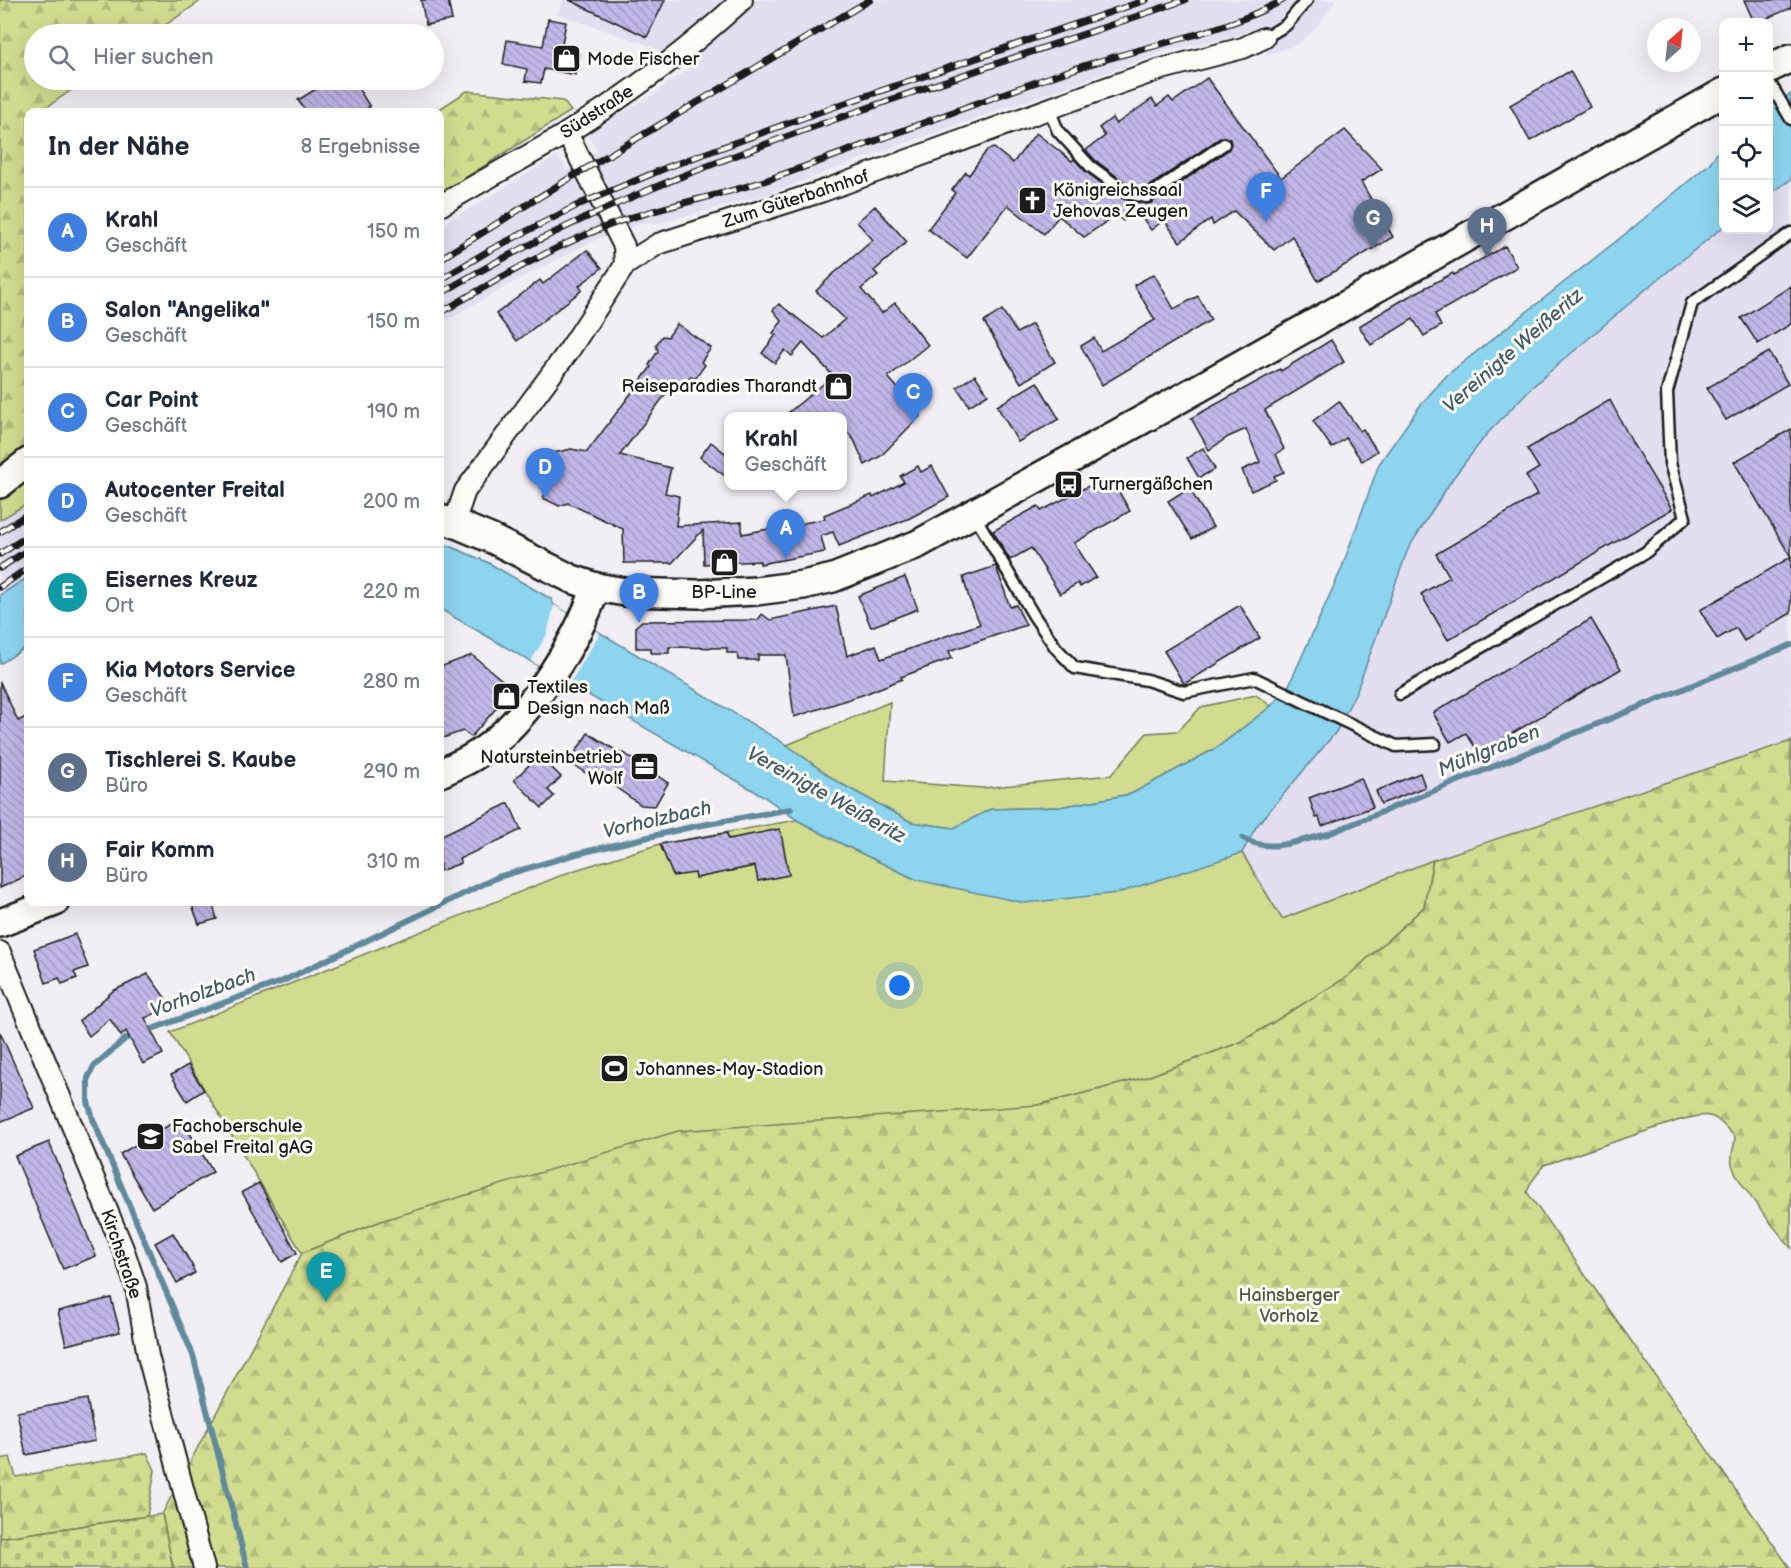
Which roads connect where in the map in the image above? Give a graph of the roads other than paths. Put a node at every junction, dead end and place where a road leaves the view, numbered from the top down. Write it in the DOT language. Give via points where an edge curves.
graph roads {
  1 [pos="742,0"];
  2 [pos="1307,0"];
  3 [pos="1264,38"];
  4 [pos="1791,58"];
  5 [pos="1773,67"];
  6 [pos="1773,88"];
  7 [pos="1719,95"];
  8 [pos="1049,108"];
  9 [pos="1791,119"];
  10 [pos="567,133"];
  11 [pos="1224,144"];
  12 [pos="444,204"];
  13 [pos="1791,233"];
  14 [pos="625,265"];
  15 [pos="24,465"];
  16 [pos="0,484"];
  17 [pos="973,513"];
  18 [pos="447,521"];
  19 [pos="596,587"];
  20 [pos="1400,694"];
  21 [pos="1435,744"];
  22 [pos="444,771"];
  23 [pos="45,906"];
  24 [pos="0,923"];
  25 [pos="0,952"];
  26 [pos="204,1568"];
  1 -- 10 [label="street, Südstraße" via="657,72"];
  2 -- 3 [label="lane" via="1286,25"];
  3 -- 8 [label="street, Zum Güterbahnhof" via="1243,48 1158,70"];
  4 -- 5 [label="main road"];
  6 -- 9 [label="lane"];
  7 -- 17 [label="main road"];
  8 -- 11 [label="lane" via="1058,131 1090,166 1126,193 1147,197"];
  8 -- 14 [label="street, Zum Güterbahnhof" via="851,182 658,244"];
  10 -- 12 [label="street, Südstraße"];
  10 -- 14 [label="street" via="624,246"];
  13 -- 20 [label="lane" via="1692,303 1667,392 1670,463 1685,518 1647,552"];
  14 -- 18 [label="street, Zum Güterbahnhof"];
  15 -- 16 [label="main road"];
  17 -- 19 [label="main road" via="910,547 844,574 803,585 698,594 635,593"];
  17 -- 21 [label="lane" via="1034,616 1075,668 1147,680 1184,692 1254,678 1396,746"];
  18 -- 19 [label="main road"];
  19 -- 22 [label="main road" via="582,623 530,705 501,736 473,757"];
  23 -- 24 [label="main road"];
  25 -- 26 [label="street, Kirchstraße" via="136,1287 148,1356"];
}
